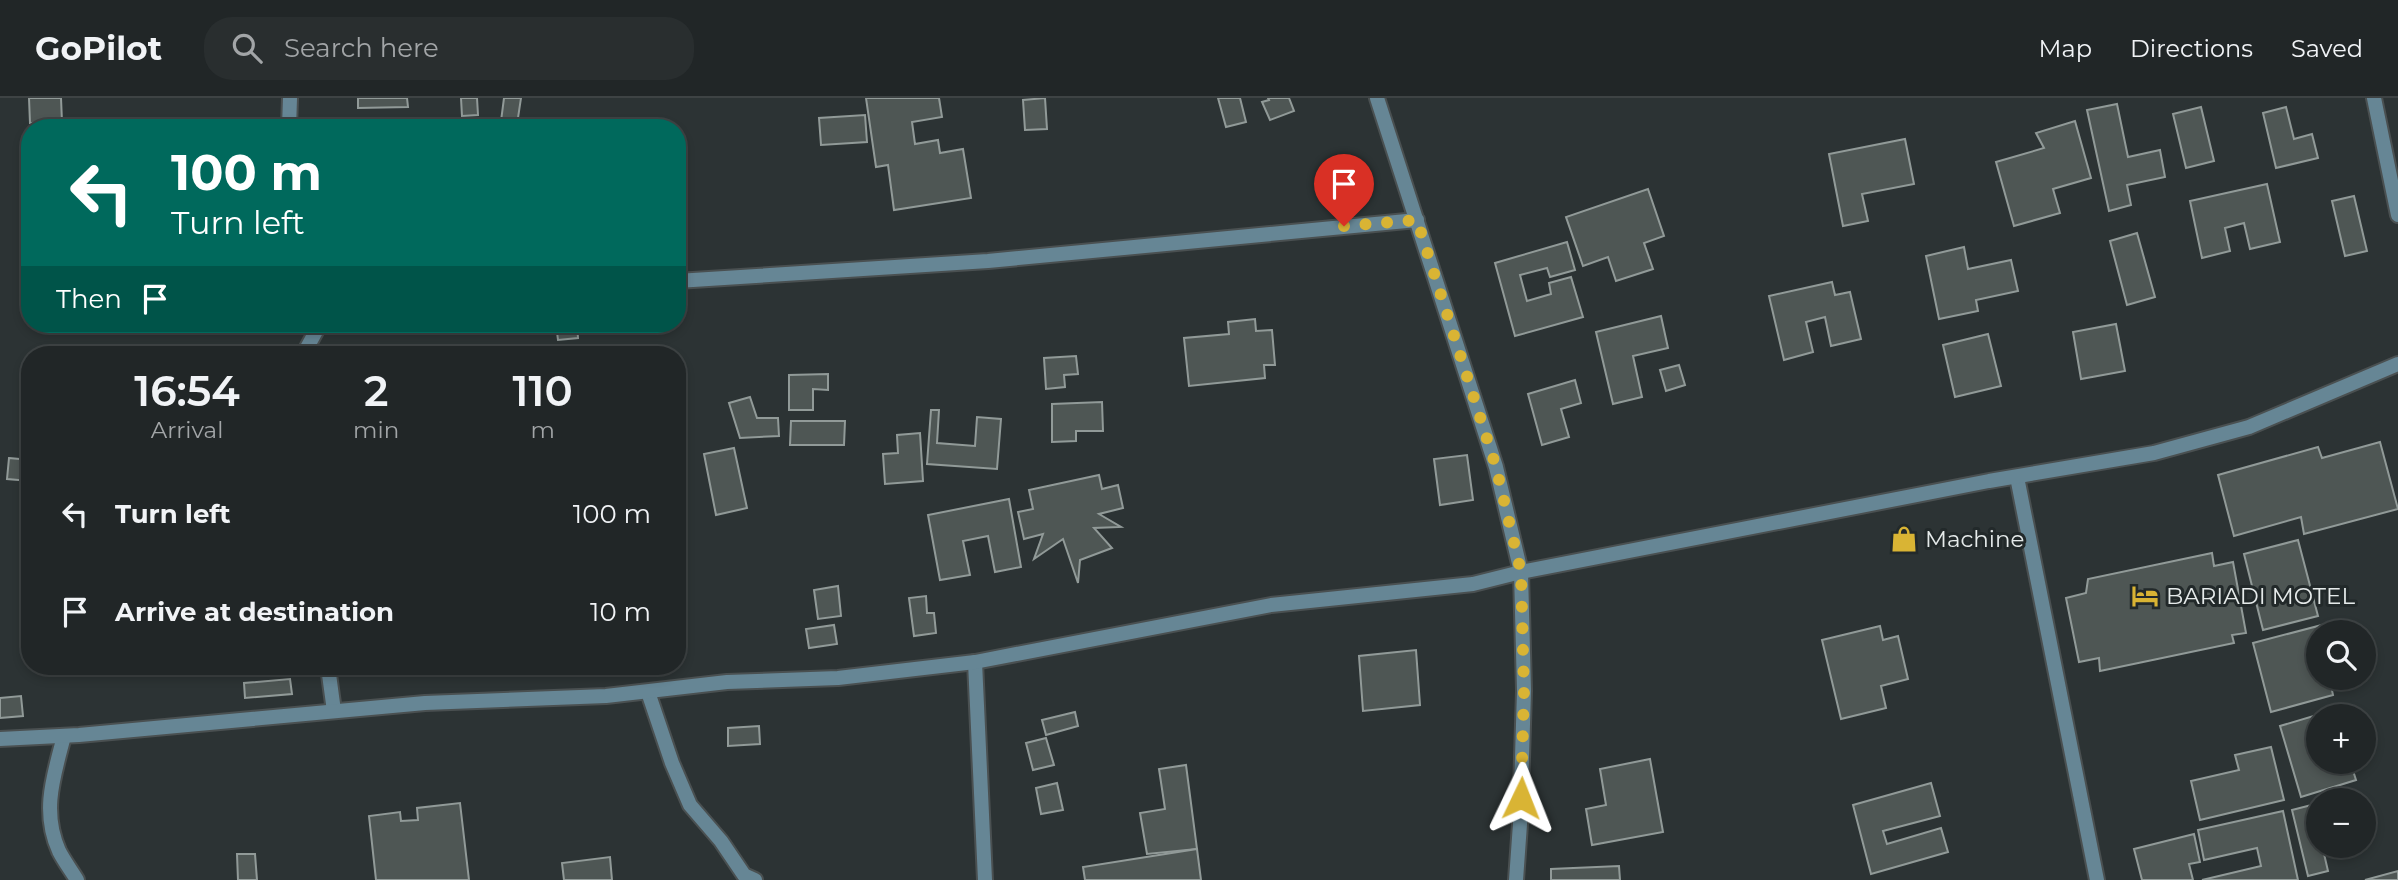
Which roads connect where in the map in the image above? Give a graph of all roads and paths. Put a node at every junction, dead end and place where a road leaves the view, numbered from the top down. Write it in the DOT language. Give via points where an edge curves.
graph roads {
  1 [pos="290,98"];
  2 [pos="1377,98"];
  3 [pos="2374,98"];
  4 [pos="289,119"];
  5 [pos="2398,215"];
  6 [pos="1417,220"];
  7 [pos="686,280"];
  8 [pos="2398,364"];
  9 [pos="2017,477"];
  10 [pos="1521,572"];
  11 [pos="975,662"];
  12 [pos="329,675"];
  13 [pos="648,692"];
  14 [pos="334,711"];
  15 [pos="64,736"];
  16 [pos="0,739"];
  17 [pos="747,878"];
  18 [pos="77,880"];
  19 [pos="985,880"];
  20 [pos="1516,880"];
  21 [pos="2097,880"];
  1 -- 4 [label="street"];
  2 -- 6 [label="street"];
  3 -- 5 [label="street"];
  6 -- 7 [label="street" via="988,261"];
  6 -- 10 [label="street" via="1496,467"];
  8 -- 9 [label="street" via="2249,427 2154,453"];
  9 -- 10 [label="street"];
  9 -- 21 [label="street"];
  10 -- 11 [label="street" via="1473,584 1271,605"];
  10 -- 20 [label="street" via="1524,691"];
  11 -- 13 [label="street"];
  11 -- 19 [label="street"];
  12 -- 14 [label="street"];
  13 -- 14 [label="street"];
  13 -- 17 [label="street" via="690,805"];
  14 -- 15 [label="street"];
  15 -- 16 [label="street"];
  15 -- 18 [label="street" via="48,807 59,850"];
}
